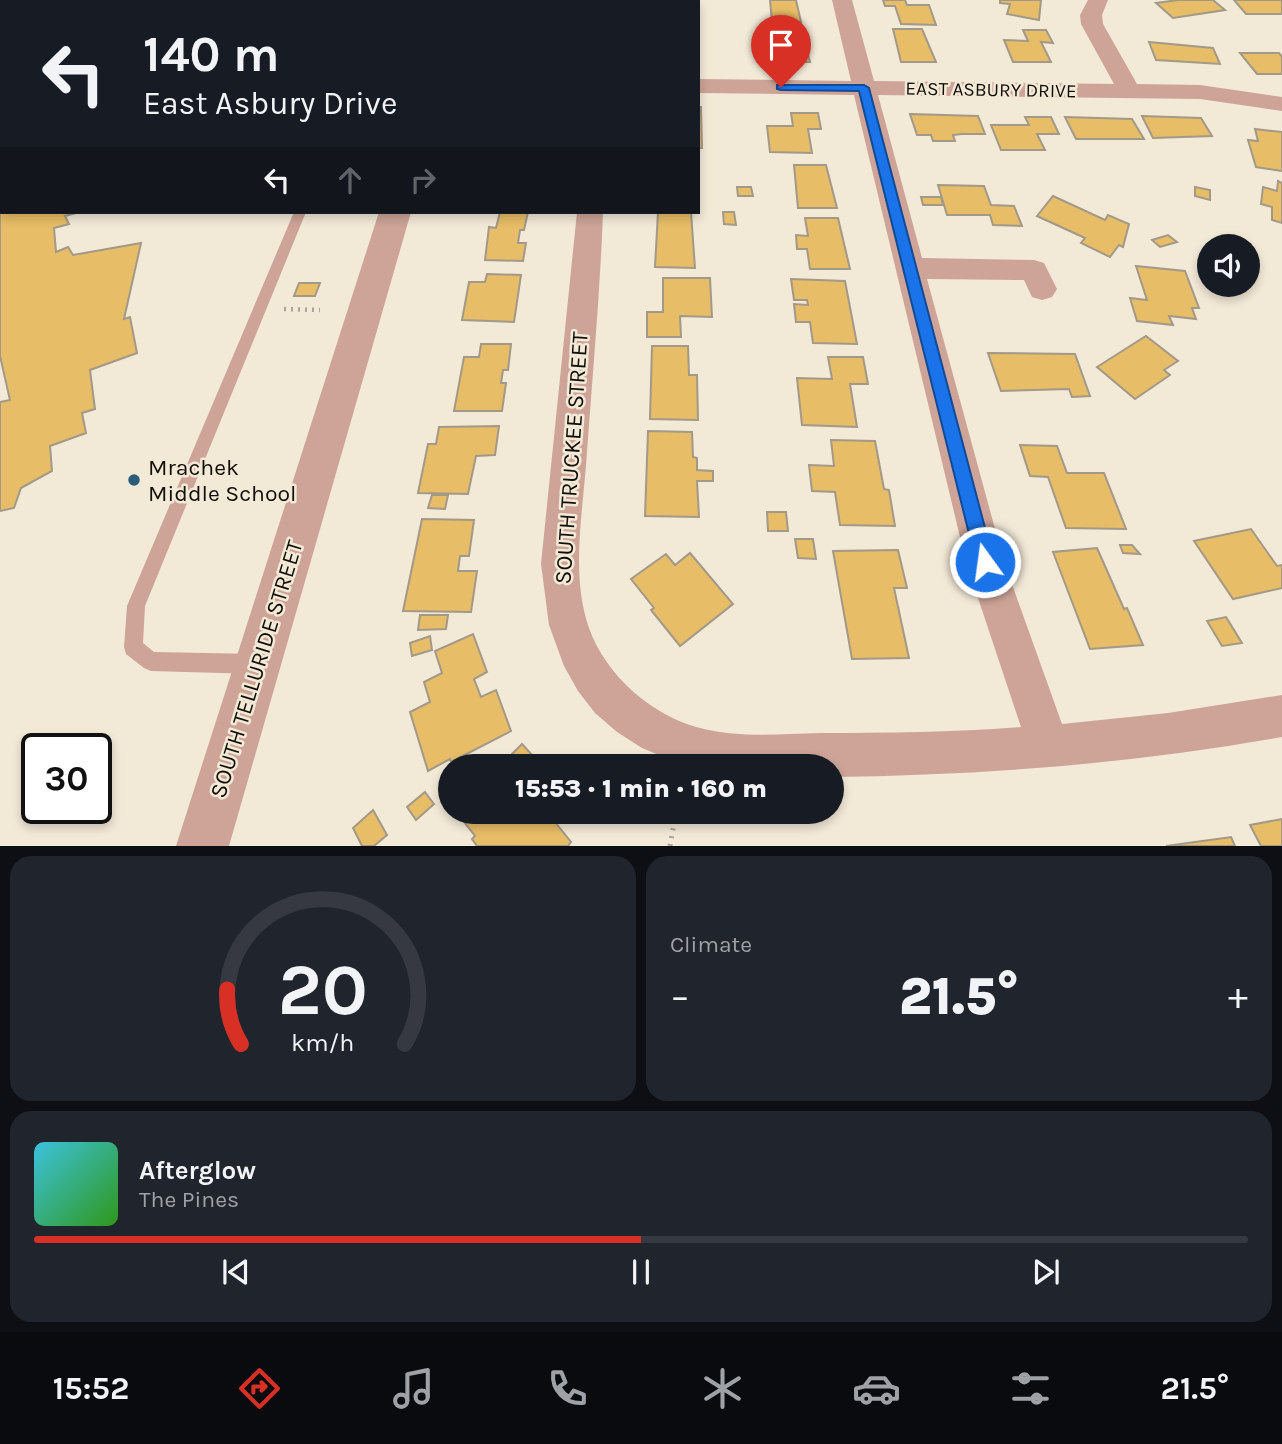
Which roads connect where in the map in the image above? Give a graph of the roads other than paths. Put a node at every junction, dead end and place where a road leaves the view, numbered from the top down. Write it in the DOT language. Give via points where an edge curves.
graph roads {
  1 [pos="842,0"];
  2 [pos="1098,0"];
  3 [pos="700,86"];
  4 [pos="864,88"];
  5 [pos="1129,91"];
  6 [pos="1282,104"];
  7 [pos="299,214"];
  8 [pos="394,214"];
  9 [pos="590,214"];
  10 [pos="910,268"];
  11 [pos="1042,289"];
  12 [pos="257,664"];
  13 [pos="1282,716"];
  14 [pos="1049,747"];
  15 [pos="202,845"];
  1 -- 4 [label="street"];
  2 -- 5 [label="street" via="1092,24"];
  3 -- 4 [label="street, EAST ASBURY DRIVE"];
  4 -- 5 [label="street, EAST ASBURY DRIVE"];
  4 -- 10 [label="street"];
  5 -- 6 [label="street, EAST ASBURY DRIVE" via="1200,92"];
  7 -- 12 [label="lane" via="136,607 134,647 151,661"];
  8 -- 12 [label="street, SOUTH TELLURIDE STREET"];
  9 -- 14 [label="street, SOUTH TRUCKEE STREET" via="560,599 586,668 611,699 651,730 689,747 740,755 931,755"];
  10 -- 11 [label="street" via="1034,270"];
  10 -- 14 [label="street" via="985,562"];
  12 -- 15 [label="street, SOUTH TELLURIDE STREET"];
  13 -- 14 [label="street, SOUTH TRUCKEE STREET" via="1226,727"];
}
